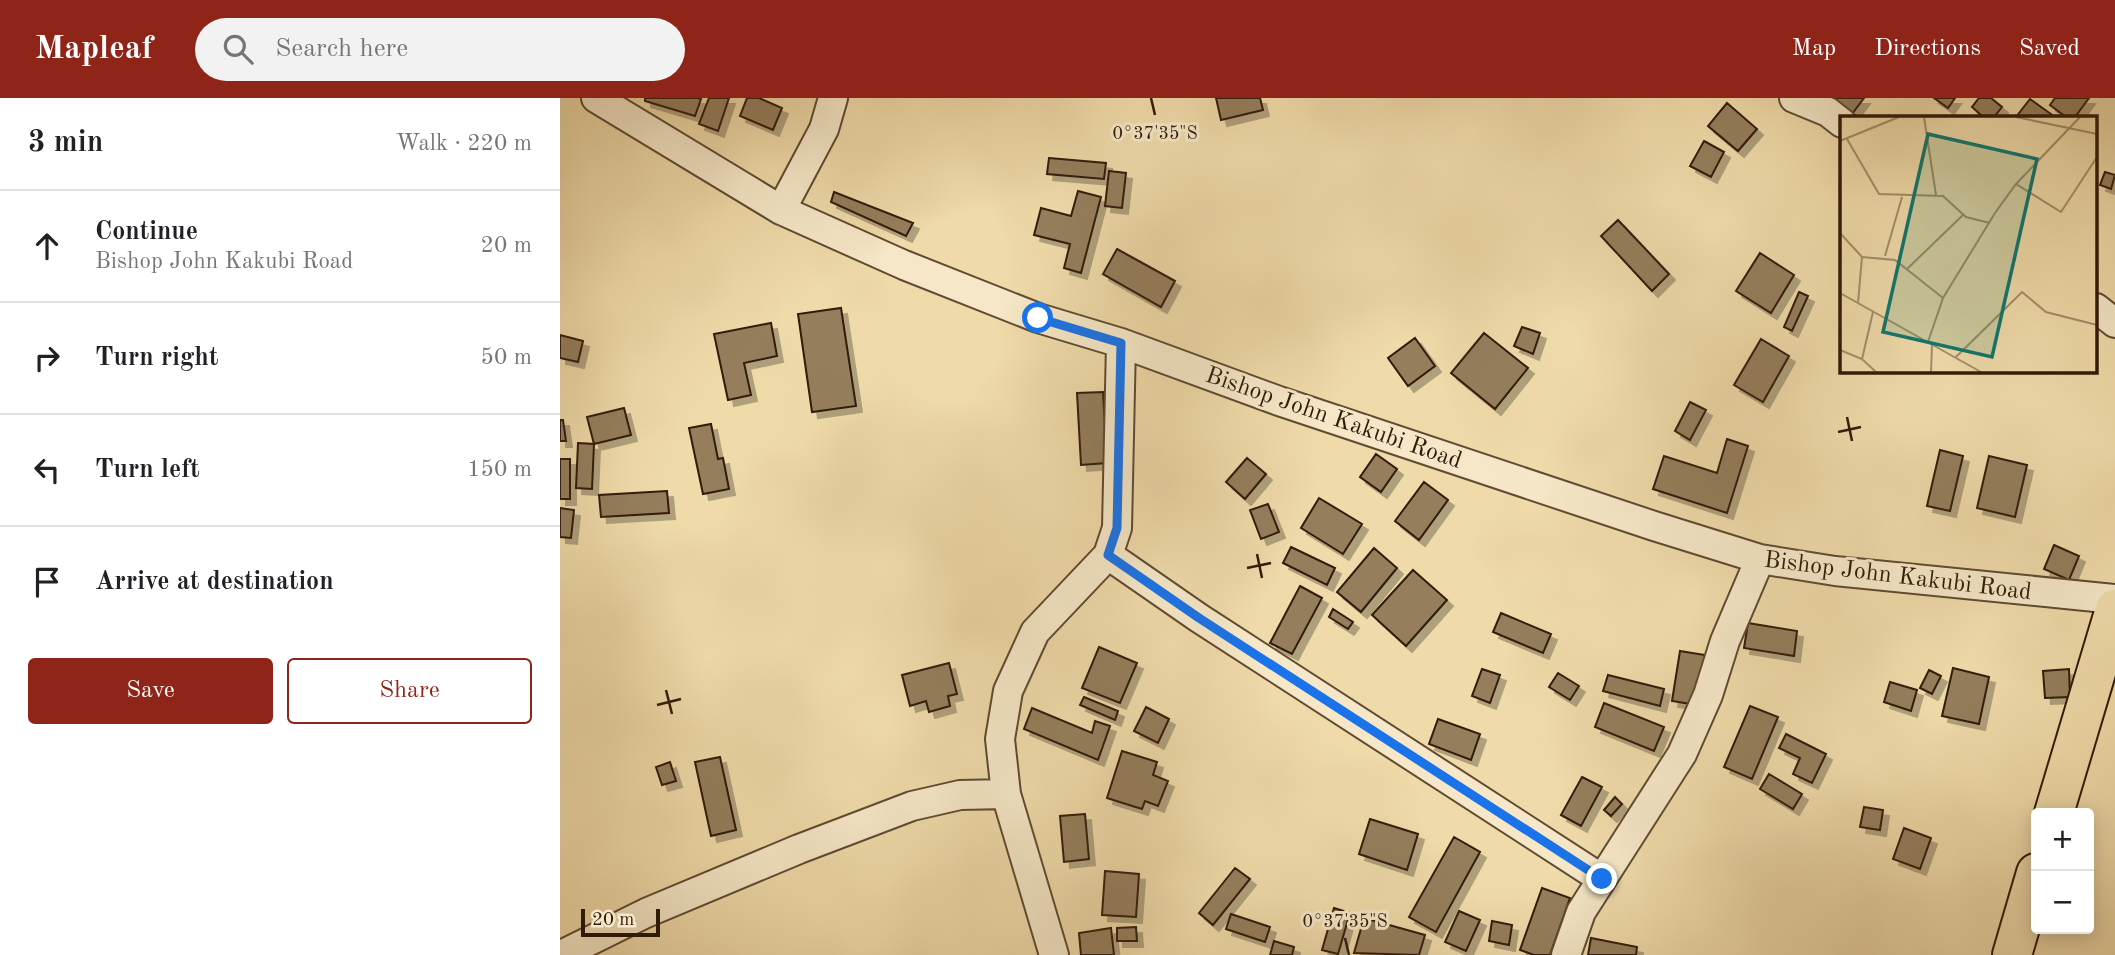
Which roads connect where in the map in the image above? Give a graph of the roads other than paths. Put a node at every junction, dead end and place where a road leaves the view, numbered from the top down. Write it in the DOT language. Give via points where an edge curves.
graph roads {
  1 [pos="596,98"];
  2 [pos="833,98"];
  3 [pos="1794,98"];
  4 [pos="1840,122"];
  5 [pos="781,211"];
  6 [pos="2098,310"];
  7 [pos="2115,323"];
  8 [pos="1121,343"];
  9 [pos="1108,555"];
  10 [pos="1760,559"];
  11 [pos="2115,599"];
  12 [pos="2115,609"];
  13 [pos="1006,794"];
  14 [pos="2055,808"];
  15 [pos="1602,879"];
  16 [pos="2031,890"];
  17 [pos="561,955"];
  18 [pos="1054,955"];
  19 [pos="1566,955"];
  20 [pos="2012,955"];
  1 -- 5 [label="street, Bishop John Kakubi Road"];
  2 -- 5 [label="street" via="824,130"];
  3 -- 4 [label="street"];
  5 -- 8 [label="street, Bishop John Kakubi Road" via="1038,318"];
  6 -- 7 [label="street"];
  8 -- 9 [label="street" via="1118,517"];
  8 -- 10 [label="street, Bishop John Kakubi Road" via="1279,401"];
  9 -- 13 [label="street" via="1035,632 1008,691 1000,739"];
  9 -- 15 [label="street"];
  10 -- 11 [label="street, Bishop John Kakubi Road" via="1835,571"];
  10 -- 15 [label="street" via="1682,754"];
  12 -- 14 [label="main road"];
  13 -- 17 [label="street" via="960,795 912,806 646,913"];
  13 -- 18 [label="street"];
  15 -- 19 [label="street" via="1581,912"];
  16 -- 20 [label="main road"];
}
